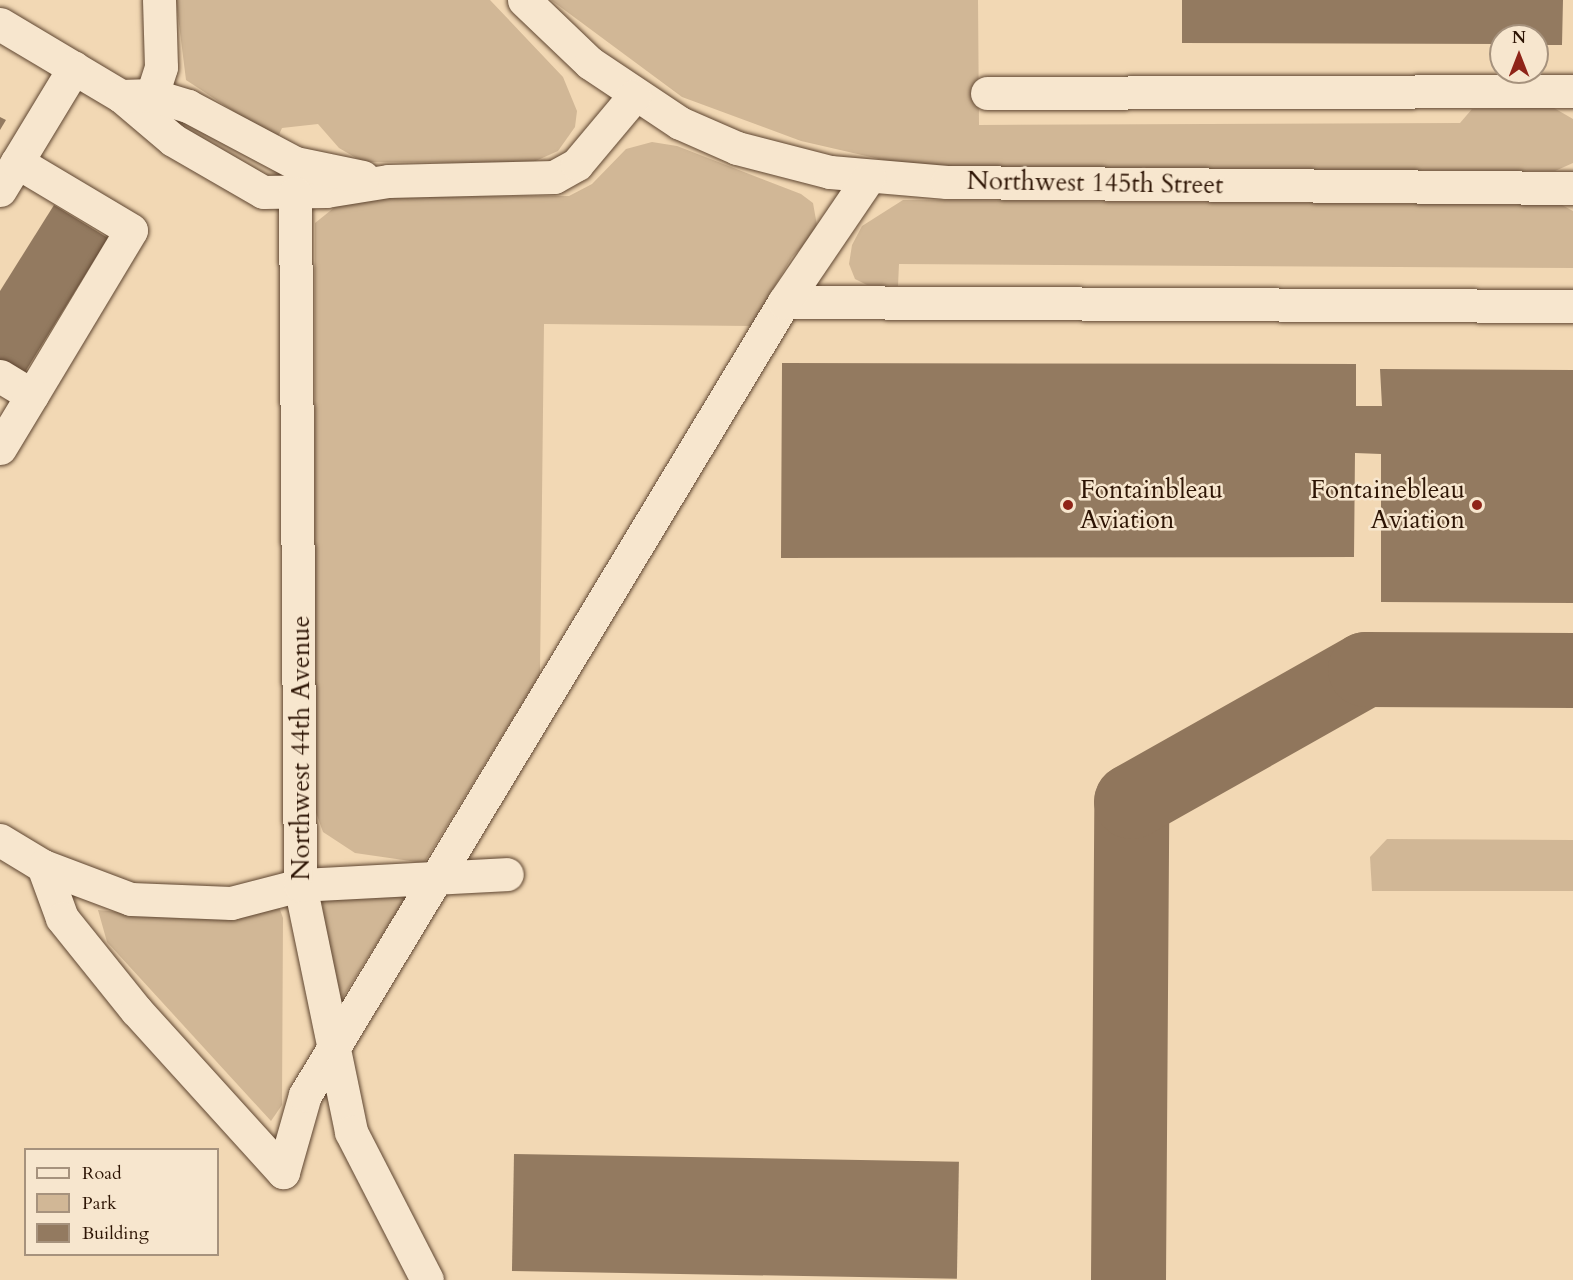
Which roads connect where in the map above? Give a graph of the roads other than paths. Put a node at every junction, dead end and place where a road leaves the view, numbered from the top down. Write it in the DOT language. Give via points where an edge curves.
graph roads {
  1 [pos="159,0"];
  2 [pos="524,0"];
  3 [pos="0,24"];
  4 [pos="74,68"];
  5 [pos="1573,92"];
  6 [pos="987,93"];
  7 [pos="136,96"];
  8 [pos="634,96"];
  9 [pos="17,162"];
  10 [pos="869,177"];
  11 [pos="388,181"];
  12 [pos="1573,188"];
  13 [pos="0,190"];
  14 [pos="295,193"];
  15 [pos="784,302"];
  16 [pos="1573,306"];
  17 [pos="0,376"];
  18 [pos="32,395"];
  19 [pos="0,448"];
  20 [pos="0,840"];
  21 [pos="43,866"];
  22 [pos="507,874"];
  23 [pos="440,876"];
  24 [pos="300,885"];
  25 [pos="332,1057"];
  26 [pos="427,1280"];
  1 -- 7 [label="street" via="161,67"];
  2 -- 8 [label="street" via="590,63"];
  3 -- 4 [label="street"];
  4 -- 7 [label="street"];
  4 -- 9 [label="street"];
  5 -- 6 [label="street"];
  7 -- 11 [label="street" via="188,106 295,163"];
  7 -- 14 [label="street" via="151,125 230,176 263,192"];
  8 -- 10 [label="street, Northwest 145th Street" via="737,148"];
  8 -- 11 [label="street" via="578,164 554,177"];
  9 -- 13 [label="street"];
  9 -- 18 [label="street" via="131,230"];
  10 -- 12 [label="street, Northwest 145th Street"];
  10 -- 15 [label="street"];
  11 -- 14 [label="street"];
  14 -- 24 [label="street, Northwest 44th Avenue"];
  15 -- 16 [label="street"];
  15 -- 23 [label="street"];
  17 -- 18 [label="street"];
  18 -- 19 [label="street"];
  20 -- 21 [label="street"];
  21 -- 24 [label="street" via="131,899 231,903"];
  21 -- 25 [label="street" via="62,918 136,1010 283,1172 305,1095"];
  22 -- 23 [label="street"];
  23 -- 24 [label="street"];
  23 -- 25 [label="street"];
  24 -- 25 [label="street, Northwest 44th Avenue"];
  25 -- 26 [label="street, Northwest 44th Avenue" via="351,1132"];
}
